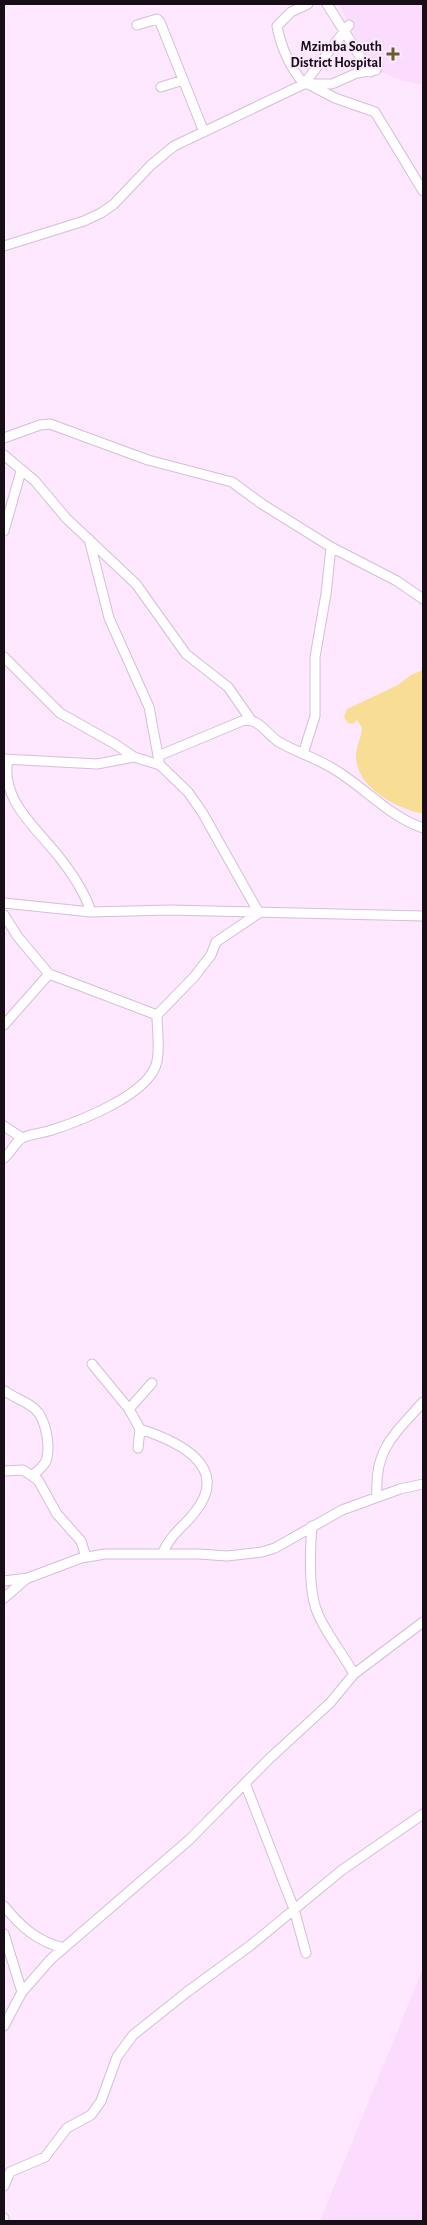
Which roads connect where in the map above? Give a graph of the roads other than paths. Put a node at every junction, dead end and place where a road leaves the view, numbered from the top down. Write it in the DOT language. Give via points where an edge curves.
graph roads {
  1 [pos="308,4"];
  2 [pos="327,4"];
  3 [pos="137,25"];
  4 [pos="347,29"];
  5 [pos="183,80"];
  6 [pos="307,85"];
  7 [pos="161,87"];
  8 [pos="204,132"];
  9 [pos="423,191"];
  10 [pos="4,246"];
  11 [pos="4,438"];
  12 [pos="4,455"];
  13 [pos="21,470"];
  14 [pos="4,531"];
  15 [pos="89,539"];
  16 [pos="331,547"];
  17 [pos="423,599"];
  18 [pos="4,657"];
  19 [pos="251,720"];
  20 [pos="303,754"];
  21 [pos="134,757"];
  22 [pos="6,759"];
  23 [pos="159,761"];
  24 [pos="423,828"];
  25 [pos="4,903"];
  26 [pos="90,912"];
  27 [pos="259,913"];
  28 [pos="4,915"];
  29 [pos="423,916"];
  30 [pos="49,974"];
  31 [pos="157,1015"];
  32 [pos="4,1025"];
  33 [pos="4,1126"];
  34 [pos="22,1138"];
  35 [pos="4,1158"];
  36 [pos="92,1364"];
  37 [pos="152,1383"];
  38 [pos="5,1391"];
  39 [pos="423,1402"];
  40 [pos="130,1409"];
  41 [pos="140,1429"];
  42 [pos="138,1448"];
  43 [pos="4,1471"];
  44 [pos="33,1475"];
  45 [pos="423,1484"];
  46 [pos="377,1496"];
  47 [pos="312,1526"];
  48 [pos="162,1554"];
  49 [pos="86,1557"];
  50 [pos="28,1578"];
  51 [pos="4,1581"];
  52 [pos="4,1598"];
  53 [pos="423,1622"];
  54 [pos="354,1674"];
  55 [pos="246,1783"];
  56 [pos="423,1814"];
  57 [pos="4,1906"];
  58 [pos="294,1909"];
  59 [pos="4,1934"];
  60 [pos="64,1948"];
  61 [pos="306,1953"];
  62 [pos="22,1992"];
  63 [pos="4,2026"];
  64 [pos="4,2186"];
  1 -- 6 [label="street" via="291,12 277,26 291,66"];
  2 -- 4 [label="street"];
  3 -- 5 [label="street" via="157,19 160,22"];
  4 -- 6 [label="street"];
  4 -- 6 [label="street" via="373,71 357,73 332,84"];
  5 -- 7 [label="street"];
  5 -- 8 [label="street"];
  6 -- 8 [label="street"];
  6 -- 9 [label="street" via="375,112"];
  8 -- 10 [label="street" via="162,155 101,213"];
  11 -- 16 [label="street" via="50,424 148,460 232,482"];
  12 -- 13 [label="street"];
  13 -- 14 [label="street"];
  13 -- 15 [label="street"];
  15 -- 19 [label="street" via="136,584 191,659 228,687"];
  15 -- 23 [label="street" via="108,618 149,707"];
  16 -- 17 [label="street"];
  16 -- 20 [label="street" via="315,658 315,716"];
  18 -- 21 [label="street" via="60,713"];
  19 -- 20 [label="street" via="258,722 277,741"];
  19 -- 23 [label="street" via="242,721"];
  20 -- 24 [label="street" via="335,769 397,815"];
  21 -- 22 [label="street" via="97,764"];
  21 -- 23 [label="street"];
  22 -- 26 [label="street" via="6,776 12,797 65,865 87,900"];
  23 -- 27 [label="street" via="195,802"];
  25 -- 26 [label="street"];
  26 -- 27 [label="street"];
  27 -- 29 [label="street"];
  27 -- 31 [label="street" via="216,942 211,955 194,977"];
  28 -- 30 [label="street"];
  30 -- 31 [label="street"];
  30 -- 32 [label="street"];
  31 -- 34 [label="street" via="157,1060 146,1080 124,1097 93,1113"];
  33 -- 34 [label="street"];
  34 -- 35 [label="street"];
  36 -- 40 [label="street"];
  37 -- 40 [label="street"];
  38 -- 44 [label="street" via="36,1410 44,1426 47,1457"];
  39 -- 46 [label="street" via="393,1436 383,1453 376,1476"];
  40 -- 41 [label="street"];
  41 -- 42 [label="street"];
  41 -- 48 [label="street" via="186,1448 199,1462 206,1478 207,1490 203,1499 195,1512 173,1533"];
  43 -- 44 [label="street" via="19,1470"];
  44 -- 49 [label="street" via="57,1514 81,1542"];
  45 -- 46 [label="street"];
  46 -- 47 [label="street"];
  47 -- 48 [label="street" via="262,1552 227,1556"];
  47 -- 54 [label="street" via="314,1603"];
  48 -- 49 [label="street"];
  49 -- 50 [label="street"];
  50 -- 51 [label="street"];
  50 -- 52 [label="street"];
  53 -- 54 [label="street"];
  54 -- 55 [label="street" via="330,1703"];
  55 -- 58 [label="street"];
  55 -- 60 [label="street" via="189,1840"];
  56 -- 58 [label="street" via="342,1870"];
  57 -- 60 [label="street" via="32,1935"];
  58 -- 61 [label="street"];
  58 -- 64 [label="street" via="133,2035 117,2056 95,2110 67,2128 45,2157 10,2172"];
  59 -- 62 [label="street"];
  60 -- 62 [label="street"];
  62 -- 63 [label="street"];
}
